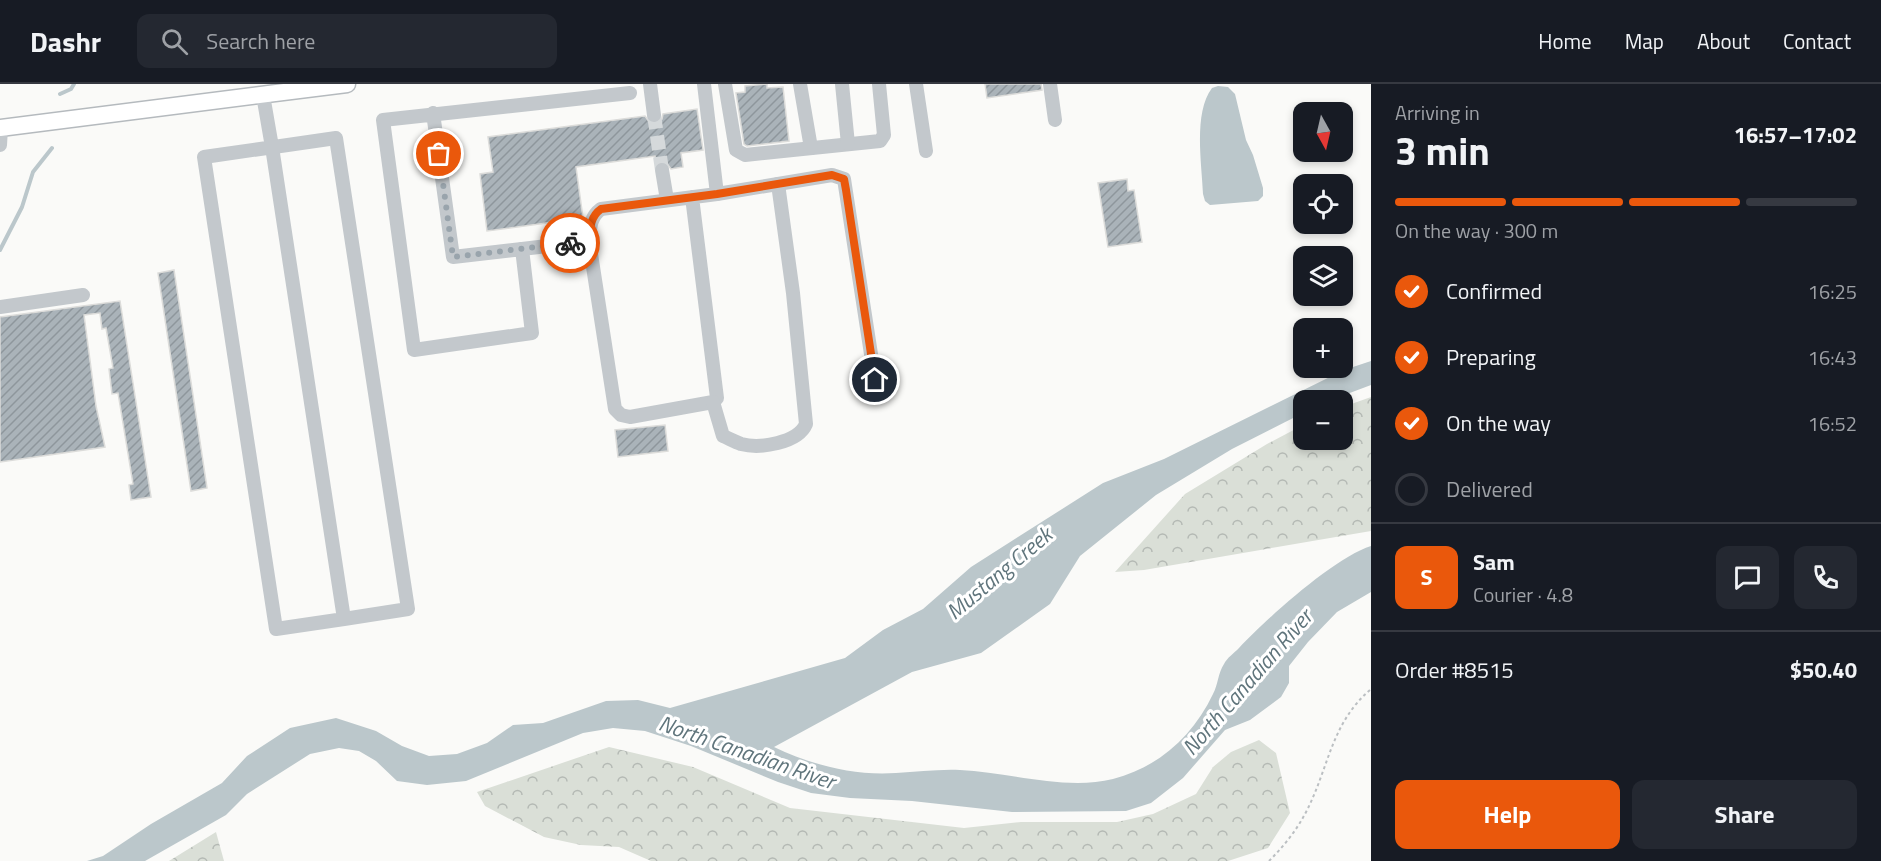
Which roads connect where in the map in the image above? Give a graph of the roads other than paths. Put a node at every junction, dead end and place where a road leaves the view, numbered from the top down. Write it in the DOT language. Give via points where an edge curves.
graph roads {
  1 [pos="347,84"];
  2 [pos="650,84"];
  3 [pos="704,84"];
  4 [pos="725,84"];
  5 [pos="800,84"];
  6 [pos="842,84"];
  7 [pos="879,84"];
  8 [pos="916,84"];
  9 [pos="1050,84"];
  10 [pos="630,93"];
  11 [pos="263,94"];
  12 [pos="433,113"];
  13 [pos="654,115"];
  14 [pos="1055,120"];
  15 [pos="1,128"];
  16 [pos="848,144"];
  17 [pos="0,145"];
  18 [pos="272,147"];
  19 [pos="811,148"];
  20 [pos="926,151"];
  21 [pos="662,170"];
  22 [pos="778,184"];
  23 [pos="717,194"];
  24 [pos="692,197"];
  25 [pos="667,201"];
  26 [pos="589,241"];
  27 [pos="522,249"];
  28 [pos="83,295"];
  29 [pos="0,307"];
  30 [pos="875,380"];
  31 [pos="713,402"];
  32 [pos="344,619"];
  1 -- 11 [label="main road"];
  2 -- 13 [label="lane"];
  3 -- 23 [label="lane"];
  4 -- 19 [label="lane" via="736,150 740,154"];
  5 -- 19 [label="lane"];
  6 -- 16 [label="lane"];
  7 -- 16 [label="lane" via="882,139"];
  8 -- 20 [label="lane"];
  9 -- 14 [label="lane"];
  10 -- 12 [label="lane"];
  11 -- 15 [label="main road"];
  11 -- 18 [label="lane"];
  12 -- 27 [label="lane" via="453,257"];
  12 -- 27 [label="lane" via="383,120 414,350 532,333"];
  15 -- 17 [label="lane"];
  16 -- 19 [label="lane"];
  18 -- 32 [label="lane"];
  18 -- 32 [label="lane" via="336,138 408,609"];
  18 -- 32 [label="lane" via="204,157 276,629"];
  21 -- 25 [label="lane"];
  22 -- 23 [label="lane"];
  22 -- 30 [label="lane" via="832,175 844,179"];
  22 -- 31 [label="lane" via="806,424 795,437 774,444 741,444 723,436"];
  23 -- 24 [label="lane"];
  24 -- 25 [label="lane"];
  24 -- 31 [label="lane" via="717,387"];
  25 -- 26 [label="lane" via="601,209 590,224"];
  26 -- 27 [label="lane"];
  26 -- 31 [label="lane" via="615,409 630,417"];
  28 -- 29 [label="lane"];
}
